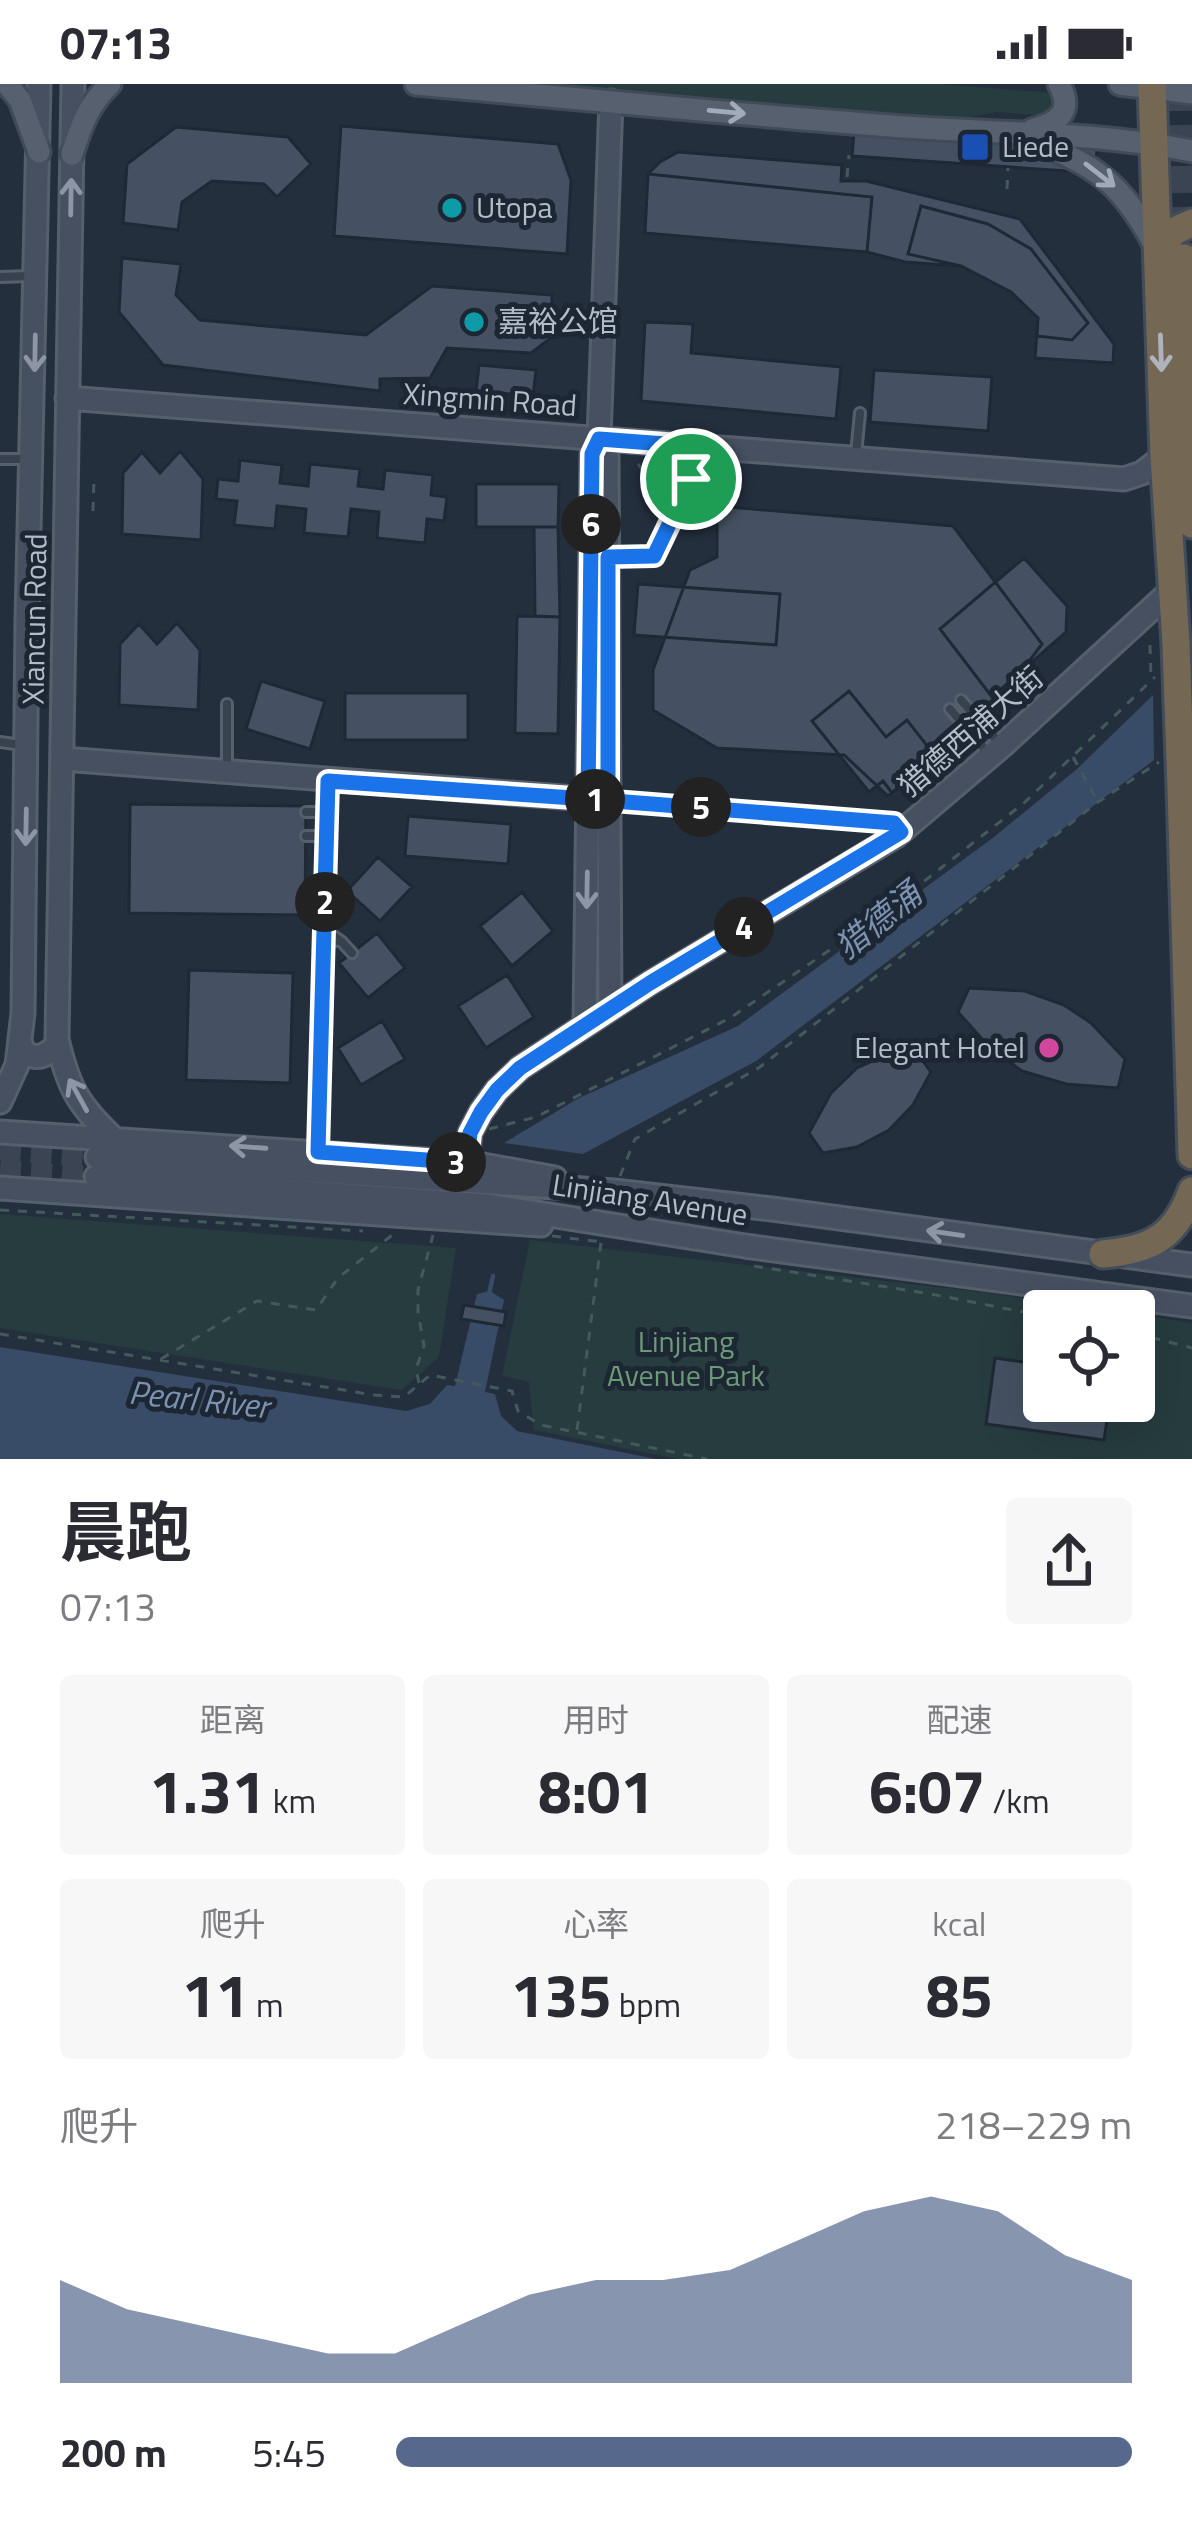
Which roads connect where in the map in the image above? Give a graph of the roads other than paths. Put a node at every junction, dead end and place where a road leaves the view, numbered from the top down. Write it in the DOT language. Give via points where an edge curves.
graph roads {
  1 [pos="7,84"];
  2 [pos="39,84"];
  3 [pos="73,84"];
  4 [pos="110,84"];
  5 [pos="416,84"];
  6 [pos="1059,84"];
  7 [pos="1120,84"];
  8 [pos="1153,86"];
  9 [pos="1192,93"];
  10 [pos="610,101"];
  11 [pos="1014,133"];
  12 [pos="1155,143"];
  13 [pos="1192,151"];
  14 [pos="39,152"];
  15 [pos="71,154"];
  16 [pos="1192,223"];
  17 [pos="1171,255"];
  18 [pos="37,276"];
  19 [pos="0,277"];
  20 [pos="67,398"];
  21 [pos="860,413"];
  22 [pos="599,439"];
  23 [pos="692,446"];
  24 [pos="1164,456"];
  25 [pos="856,458"];
  26 [pos="0,459"];
  27 [pos="33,459"];
  28 [pos="1124,479"];
  29 [pos="1167,502"];
  30 [pos="1192,524"];
  31 [pos="608,557"];
  32 [pos="1173,589"];
  33 [pos="1171,654"];
  34 [pos="962,700"];
  35 [pos="227,704"];
  36 [pos="950,709"];
  37 [pos="1190,717"];
  38 [pos="0,742"];
  39 [pos="28,745"];
  40 [pos="996,751"];
  41 [pos="63,759"];
  42 [pos="227,772"];
  43 [pos="328,781"];
  44 [pos="1181,788"];
  45 [pos="598,800"];
  46 [pos="306,812"];
  47 [pos="327,812"];
  48 [pos="901,832"];
  49 [pos="306,836"];
  50 [pos="326,836"];
  51 [pos="324,934"];
  52 [pos="352,953"];
  53 [pos="610,1008"];
  54 [pos="585,1024"];
  55 [pos="20,1043"];
  56 [pos="58,1043"];
  57 [pos="0,1102"];
  58 [pos="0,1132"];
  59 [pos="58,1136"];
  60 [pos="112,1138"];
  61 [pos="0,1143"];
  62 [pos="318,1152"];
  63 [pos="1192,1155"];
  64 [pos="467,1163"];
  65 [pos="0,1176"];
  66 [pos="95,1176"];
  67 [pos="617,1184"];
  68 [pos="0,1188"];
  69 [pos="1192,1191"];
  70 [pos="1021,1243"];
  71 [pos="1103,1254"];
  72 [pos="1192,1265"];
  73 [pos="1017,1283"];
  74 [pos="1192,1289"];
  75 [pos="1069,1290"];
  76 [pos="1155,1297"];
  77 [pos="1155,1301"];
  78 [pos="1192,1306"];
  1 -- 14 [label="main road"];
  2 -- 14 [label="main road, Xiancun Road"];
  3 -- 15 [label="main road, Xiancun Road"];
  4 -- 15 [label="main road" via="84,115"];
  5 -- 10 [label="main road"];
  6 -- 11 [label="main road" via="1066,102 1057,120"];
  7 -- 8 [label="main road"];
  8 -- 9 [label="main road"];
  8 -- 12 [label="highway"];
  10 -- 11 [label="main road, one-way"];
  10 -- 22 [label="main road"];
  11 -- 12 [label="main road"];
  11 -- 17 [label="main road, one-way" via="1089,165"];
  12 -- 13 [label="main road"];
  12 -- 17 [label="highway"];
  14 -- 15 [label="main road" via="57,146"];
  14 -- 18 [label="main road, Xiancun Road"];
  20 -- 15 [label="main road, Xiancun Road, one-way"];
  16 -- 17 [label="highway" via="1174,231"];
  17 -- 24 [label="highway, one-way"];
  17 -- 30 [label="highway"];
  18 -- 19 [label="lane"];
  18 -- 27 [label="main road, Xiancun Road, one-way"];
  20 -- 22 [label="main road, Xingmin Road"];
  20 -- 41 [label="main road, Xiancun Road"];
  21 -- 25 [label="lane"];
  22 -- 23 [label="main road, Xingmin Road"];
  22 -- 31 [label="main road" via="607,455"];
  22 -- 45 [label="main road" via="592,454"];
  23 -- 25 [label="main road, Xingmin Road"];
  23 -- 31 [label="lane" via="691,479 654,556"];
  24 -- 28 [label="main road"];
  24 -- 29 [label="highway"];
  25 -- 28 [label="main road, Xingmin Road"];
  26 -- 27 [label="lane"];
  27 -- 39 [label="main road, Xiancun Road"];
  28 -- 29 [label="main road, Xingmin Road"];
  29 -- 32 [label="highway"];
  31 -- 45 [label="main road"];
  32 -- 33 [label="highway"];
  32 -- 40 [label="main road, 猎德西浦大街"];
  33 -- 37 [label="highway, bridge"];
  33 -- 44 [label="highway, bridge"];
  34 -- 40 [label="lane"];
  35 -- 42 [label="lane"];
  36 -- 40 [label="lane"];
  37 -- 44 [label="highway, bridge"];
  38 -- 39 [label="lane"];
  39 -- 55 [label="main road, Xiancun Road, one-way"];
  40 -- 48 [label="main road, 猎德西浦大街"];
  41 -- 42 [label="main road"];
  41 -- 56 [label="main road, Xiancun Road"];
  42 -- 43 [label="main road"];
  43 -- 45 [label="main road"];
  43 -- 47 [label="street"];
  44 -- 63 [label="highway"];
  45 -- 48 [label="street" via="894,823"];
  45 -- 53 [label="main road"];
  45 -- 54 [label="main road, one-way"];
  46 -- 47 [label="lane"];
  47 -- 50 [label="street"];
  48 -- 53 [label="main road, 猎德西浦大街"];
  49 -- 50 [label="lane"];
  50 -- 51 [label="street"];
  51 -- 52 [label="lane"];
  51 -- 62 [label="street"];
  53 -- 54 [label="main road, 猎德西浦大街"];
  54 -- 64 [label="main road, 猎德西浦大街" via="497,1090 470,1133"];
  55 -- 56 [label="main road" via="38,1057"];
  55 -- 57 [label="main road, Xiancun Road"];
  60 -- 56 [label="main road, Xiancun Road, one-way" via="79,1102"];
  58 -- 59 [label="main road"];
  59 -- 60 [label="main road"];
  59 -- 61 [label="main road"];
  62 -- 60 [label="main road, one-way"];
  62 -- 64 [label="main road"];
  64 -- 67 [label="main road"];
  65 -- 66 [label="main road"];
  66 -- 67 [label="main road, Linjiang Avenue"];
  66 -- 68 [label="main road"];
  66 -- 73 [label="main road, Linjiang Avenue" via="536,1211 604,1233"];
  70 -- 67 [label="main road, Linjiang Avenue, one-way"];
  69 -- 71 [label="highway" via="1158,1241"];
  70 -- 71 [label="main road, Linjiang Avenue"];
  70 -- 73 [label="main road"];
  71 -- 72 [label="main road, Linjiang Avenue"];
  73 -- 75 [label="main road, Linjiang Avenue"];
  74 -- 76 [label="main road"];
  77 -- 78 [label="main road, Linjiang Avenue"];
}
